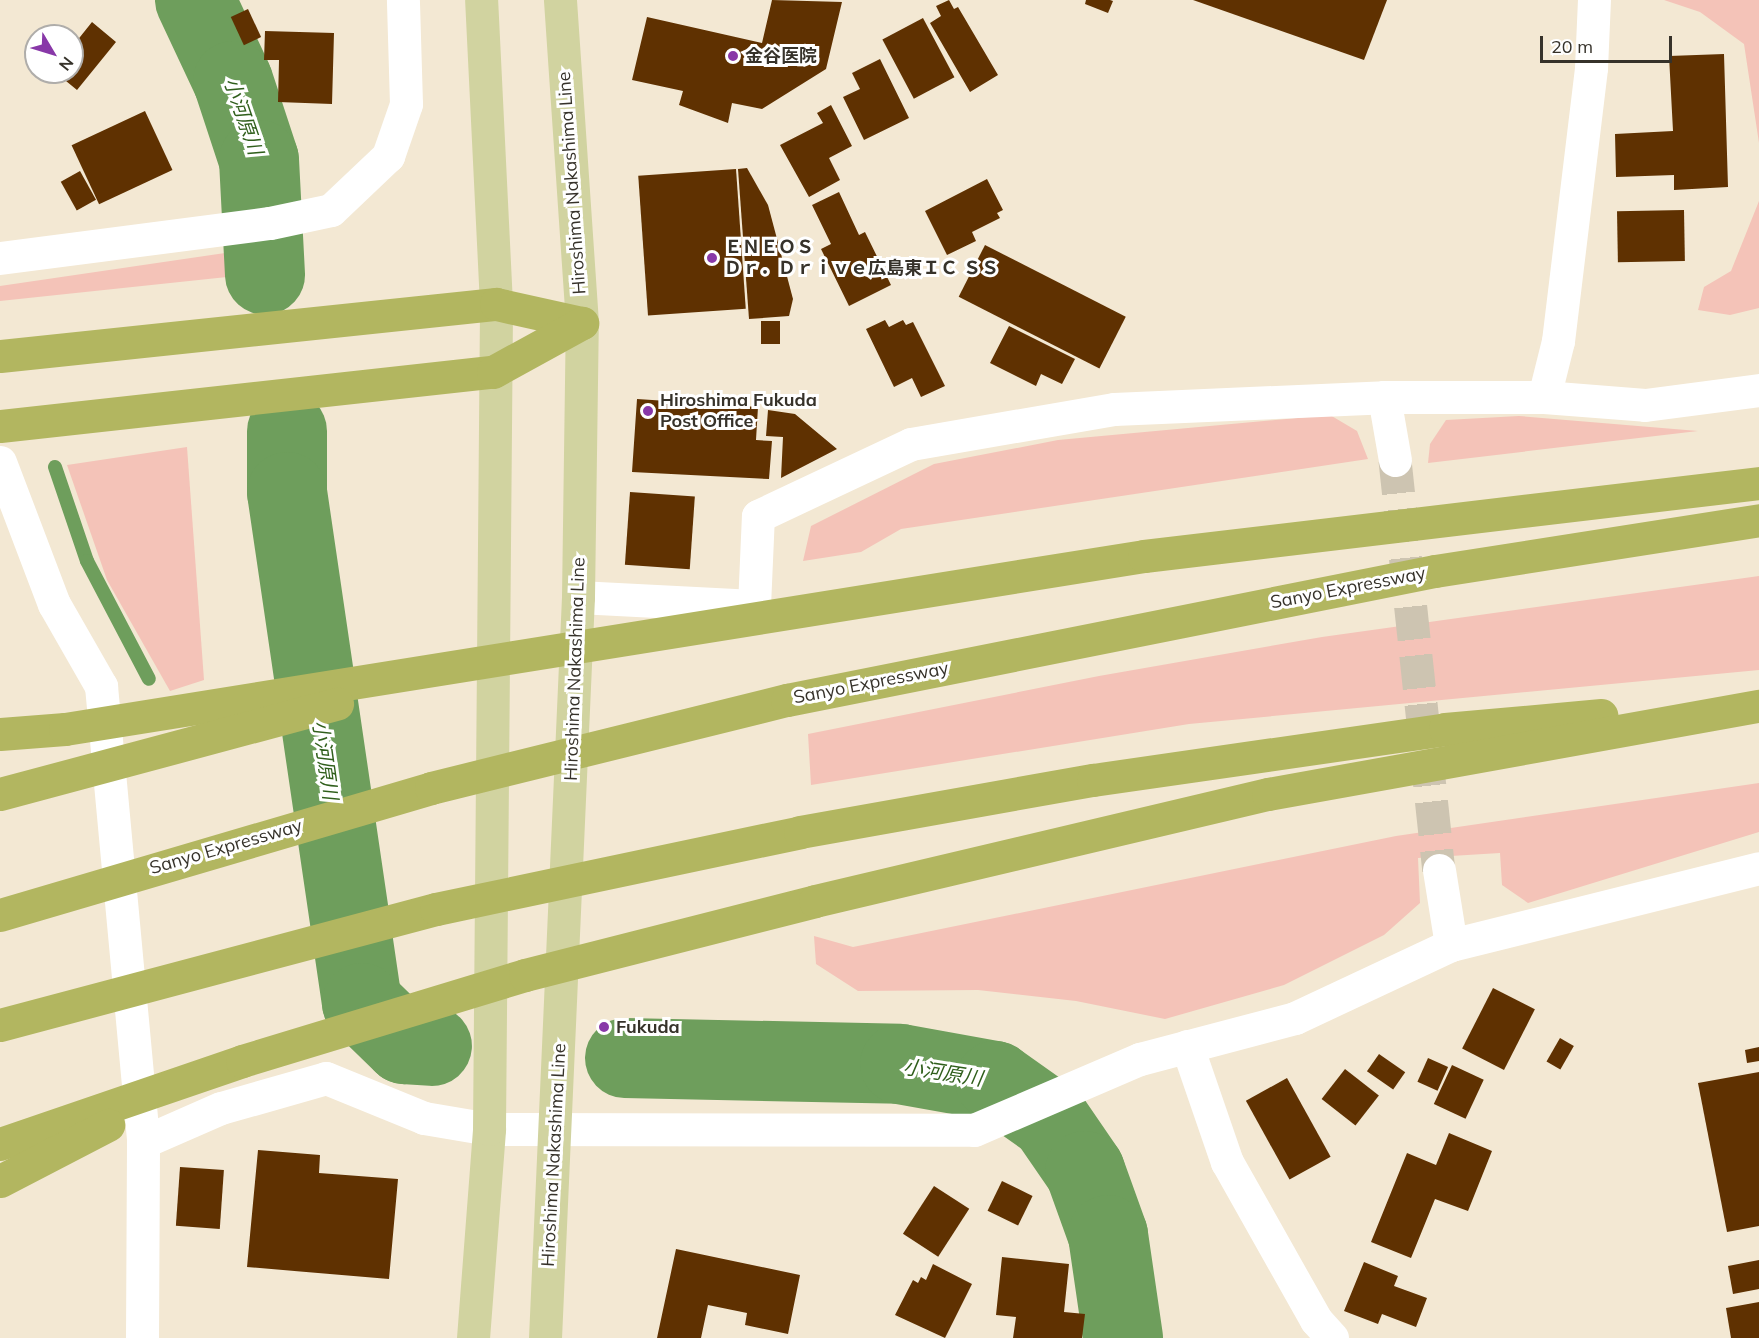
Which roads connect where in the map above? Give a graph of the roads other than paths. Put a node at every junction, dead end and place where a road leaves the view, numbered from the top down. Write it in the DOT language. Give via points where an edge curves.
graph roads {
  1 [pos="403,0"];
  2 [pos="481,0"];
  3 [pos="560,0"];
  4 [pos="1594,0"];
  5 [pos="0,258"];
  6 [pos="496,304"];
  7 [pos="582,323"];
  8 [pos="0,356"];
  9 [pos="493,372"];
  10 [pos="1759,390"];
  11 [pos="1384,397"];
  12 [pos="1544,397"];
  13 [pos="0,426"];
  14 [pos="1395,460"];
  15 [pos="0,462"];
  16 [pos="1759,483"];
  17 [pos="1759,520"];
  18 [pos="578,597"];
  19 [pos="533,653"];
  20 [pos="1759,700"];
  21 [pos="1759,706"];
  22 [pos="0,734"];
  23 [pos="0,794"];
  24 [pos="1759,868"];
  25 [pos="1438,870"];
  26 [pos="0,915"];
  27 [pos="1451,945"];
  28 [pos="0,1025"];
  29 [pos="1187,1046"];
  30 [pos="557,1127"];
  31 [pos="489,1129"];
  32 [pos="66,1132"];
  33 [pos="142,1142"];
  34 [pos="0,1144"];
  35 [pos="0,1181"];
  36 [pos="142,1338"];
  37 [pos="473,1338"];
  38 [pos="545,1338"];
  39 [pos="1332,1338"];
  1 -- 5 [label="street" via="406,104 388,156 331,210 217,230"];
  2 -- 6 [label="main road"];
  3 -- 7 [label="main road, Hiroshima Nakashima Line"];
  4 -- 12 [label="street" via="1591,68 1558,341"];
  6 -- 7 [label="highway"];
  6 -- 8 [label="highway"];
  6 -- 9 [label="main road"];
  7 -- 9 [label="highway"];
  7 -- 18 [label="main road, Hiroshima Nakashima Line"];
  9 -- 13 [label="highway"];
  9 -- 31 [label="main road"];
  10 -- 12 [label="street" via="1645,405"];
  11 -- 12 [label="street"];
  11 -- 14 [label="street"];
  11 -- 18 [label="street" via="1114,409 911,444 758,516 754,606"];
  15 -- 33 [label="street" via="54,604 100,686"];
  16 -- 19 [label="highway" via="1144,556"];
  17 -- 26 [label="highway, Sanyo Expressway" via="1435,572 787,700 430,788"];
  18 -- 30 [label="main road, Hiroshima Nakashima Line"];
  19 -- 22 [label="highway" via="65,729"];
  19 -- 23 [label="highway"];
  20 -- 28 [label="highway" via="1445,729 1093,780 800,832 436,909"];
  21 -- 32 [label="highway" via="1268,794 815,901 525,975 242,1061"];
  24 -- 27 [label="street"];
  25 -- 27 [label="street"];
  27 -- 29 [label="street" via="1295,1018"];
  29 -- 30 [label="street" via="1140,1059 974,1130"];
  29 -- 39 [label="street" via="1227,1162 1316,1320"];
  30 -- 31 [label="street"];
  30 -- 38 [label="main road, Hiroshima Nakashima Line"];
  31 -- 33 [label="street" via="424,1118 326,1078 221,1108"];
  31 -- 37 [label="main road"];
  32 -- 34 [label="highway"];
  32 -- 35 [label="highway"];
  33 -- 36 [label="street"];
}
